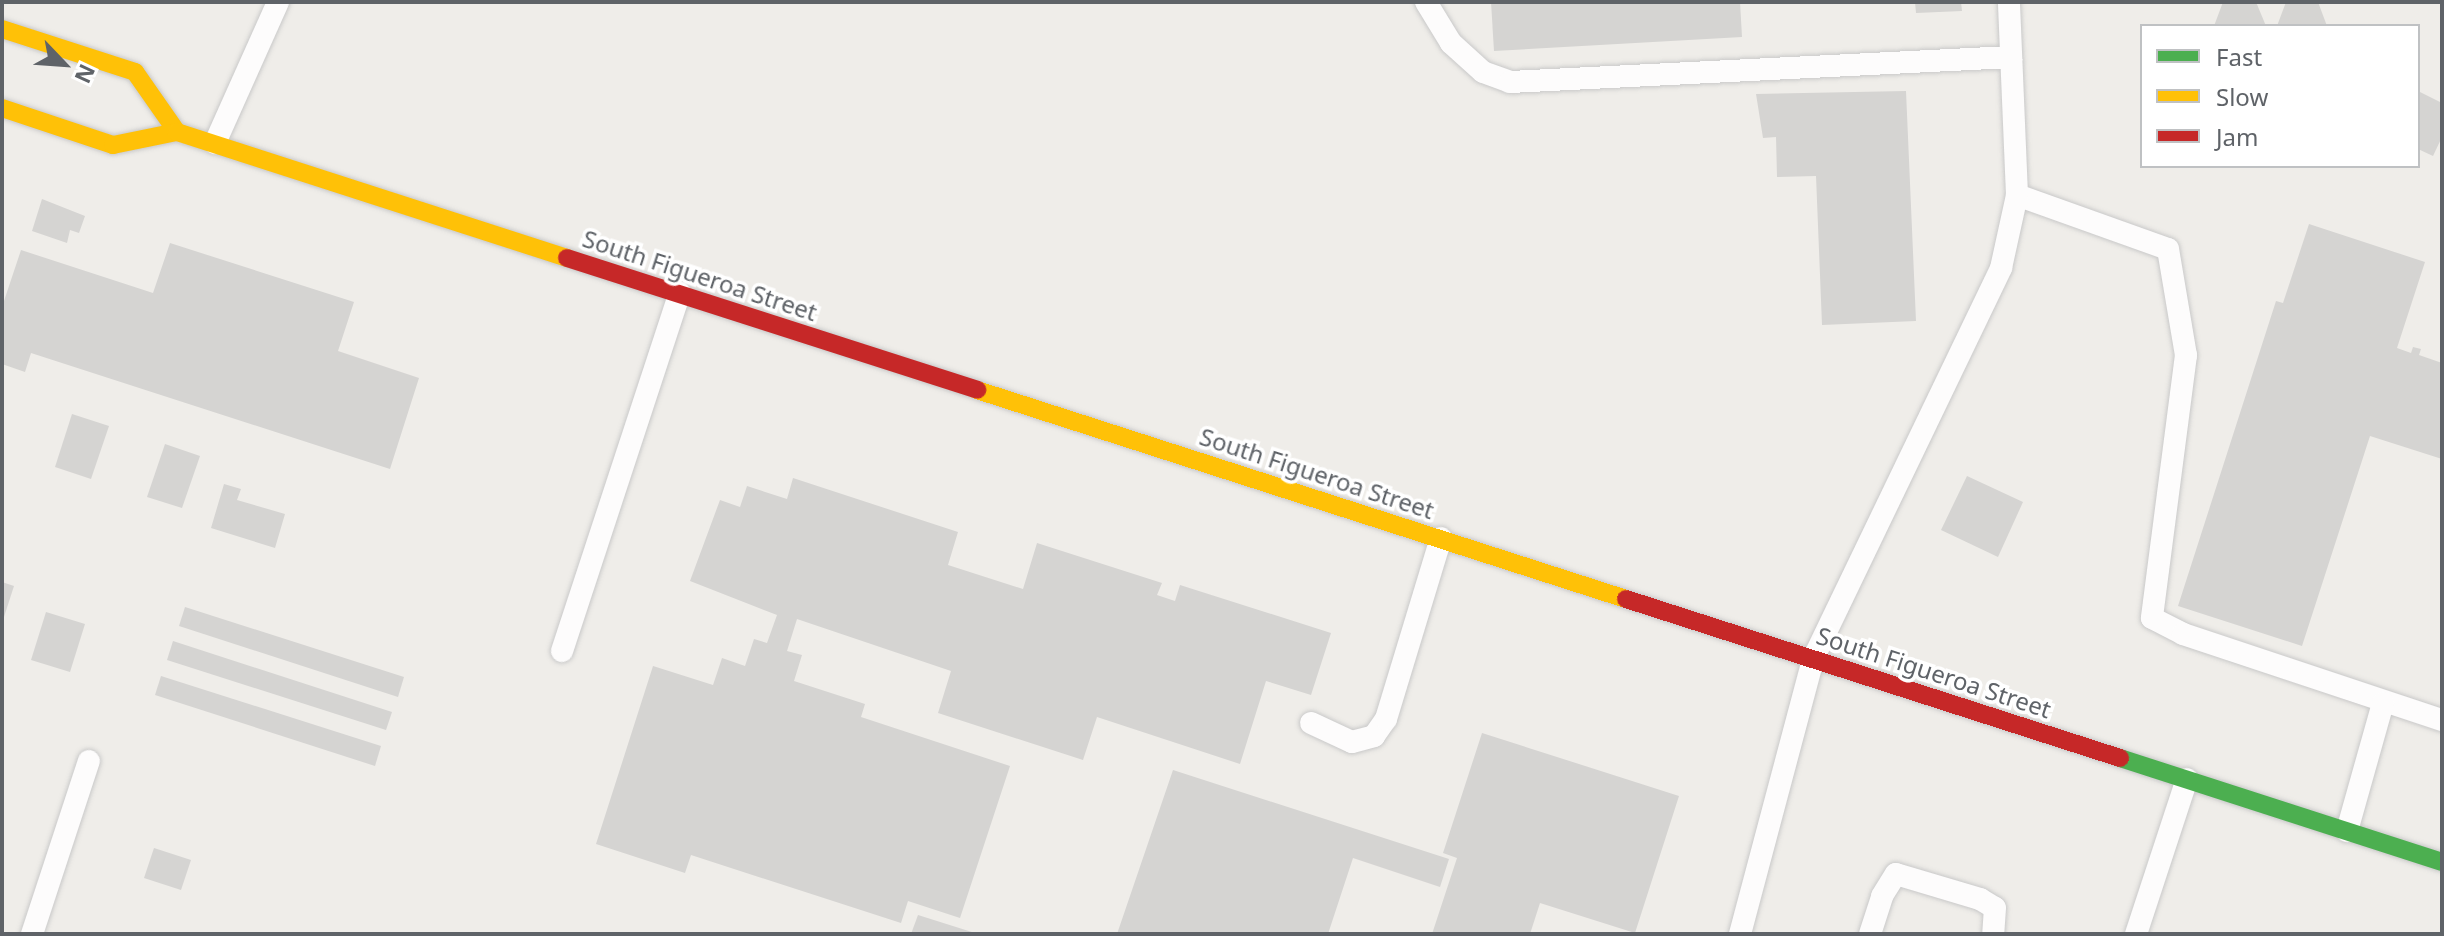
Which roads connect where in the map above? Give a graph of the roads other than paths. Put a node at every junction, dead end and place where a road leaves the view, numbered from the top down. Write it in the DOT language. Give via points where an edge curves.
graph roads {
  1 [pos="278,2"];
  2 [pos="1426,2"];
  3 [pos="2009,2"];
  4 [pos="2,29"];
  5 [pos="2011,57"];
  6 [pos="2,108"];
  7 [pos="177,132"];
  8 [pos="215,143"];
  9 [pos="2017,195"];
  10 [pos="680,293"];
  11 [pos="1441,538"];
  12 [pos="562,651"];
  13 [pos="1813,659"];
  14 [pos="2383,703"];
  15 [pos="2442,720"];
  16 [pos="1311,723"];
  17 [pos="89,761"];
  18 [pos="2187,779"];
  19 [pos="2347,831"];
  20 [pos="2442,862"];
  21 [pos="32,934"];
  22 [pos="1740,934"];
  23 [pos="1870,934"];
  24 [pos="1993,934"];
  25 [pos="2136,934"];
  1 -- 8 [label="lane"];
  2 -- 5 [label="lane" via="1451,43 1483,72 1510,82"];
  3 -- 5 [label="lane"];
  4 -- 7 [label="main road" via="135,72"];
  5 -- 9 [label="lane"];
  6 -- 7 [label="main road, South Figueroa Street" via="113,145"];
  7 -- 8 [label="main road, South Figueroa Street"];
  8 -- 10 [label="main road, South Figueroa Street"];
  9 -- 13 [label="lane" via="2001,268"];
  9 -- 14 [label="lane" via="2168,249 2186,355 2152,618 2183,634"];
  10 -- 11 [label="main road, South Figueroa Street"];
  10 -- 12 [label="lane"];
  11 -- 13 [label="main road, South Figueroa Street"];
  11 -- 16 [label="lane" via="1386,719 1374,736 1352,742"];
  13 -- 18 [label="main road, South Figueroa Street"];
  13 -- 22 [label="lane"];
  14 -- 15 [label="lane"];
  14 -- 19 [label="lane"];
  17 -- 21 [label="lane"];
  18 -- 19 [label="main road, South Figueroa Street"];
  18 -- 25 [label="lane"];
  19 -- 20 [label="main road, South Figueroa Street"];
  23 -- 24 [label="lane" via="1882,896 1896,874 1995,908"];
}
